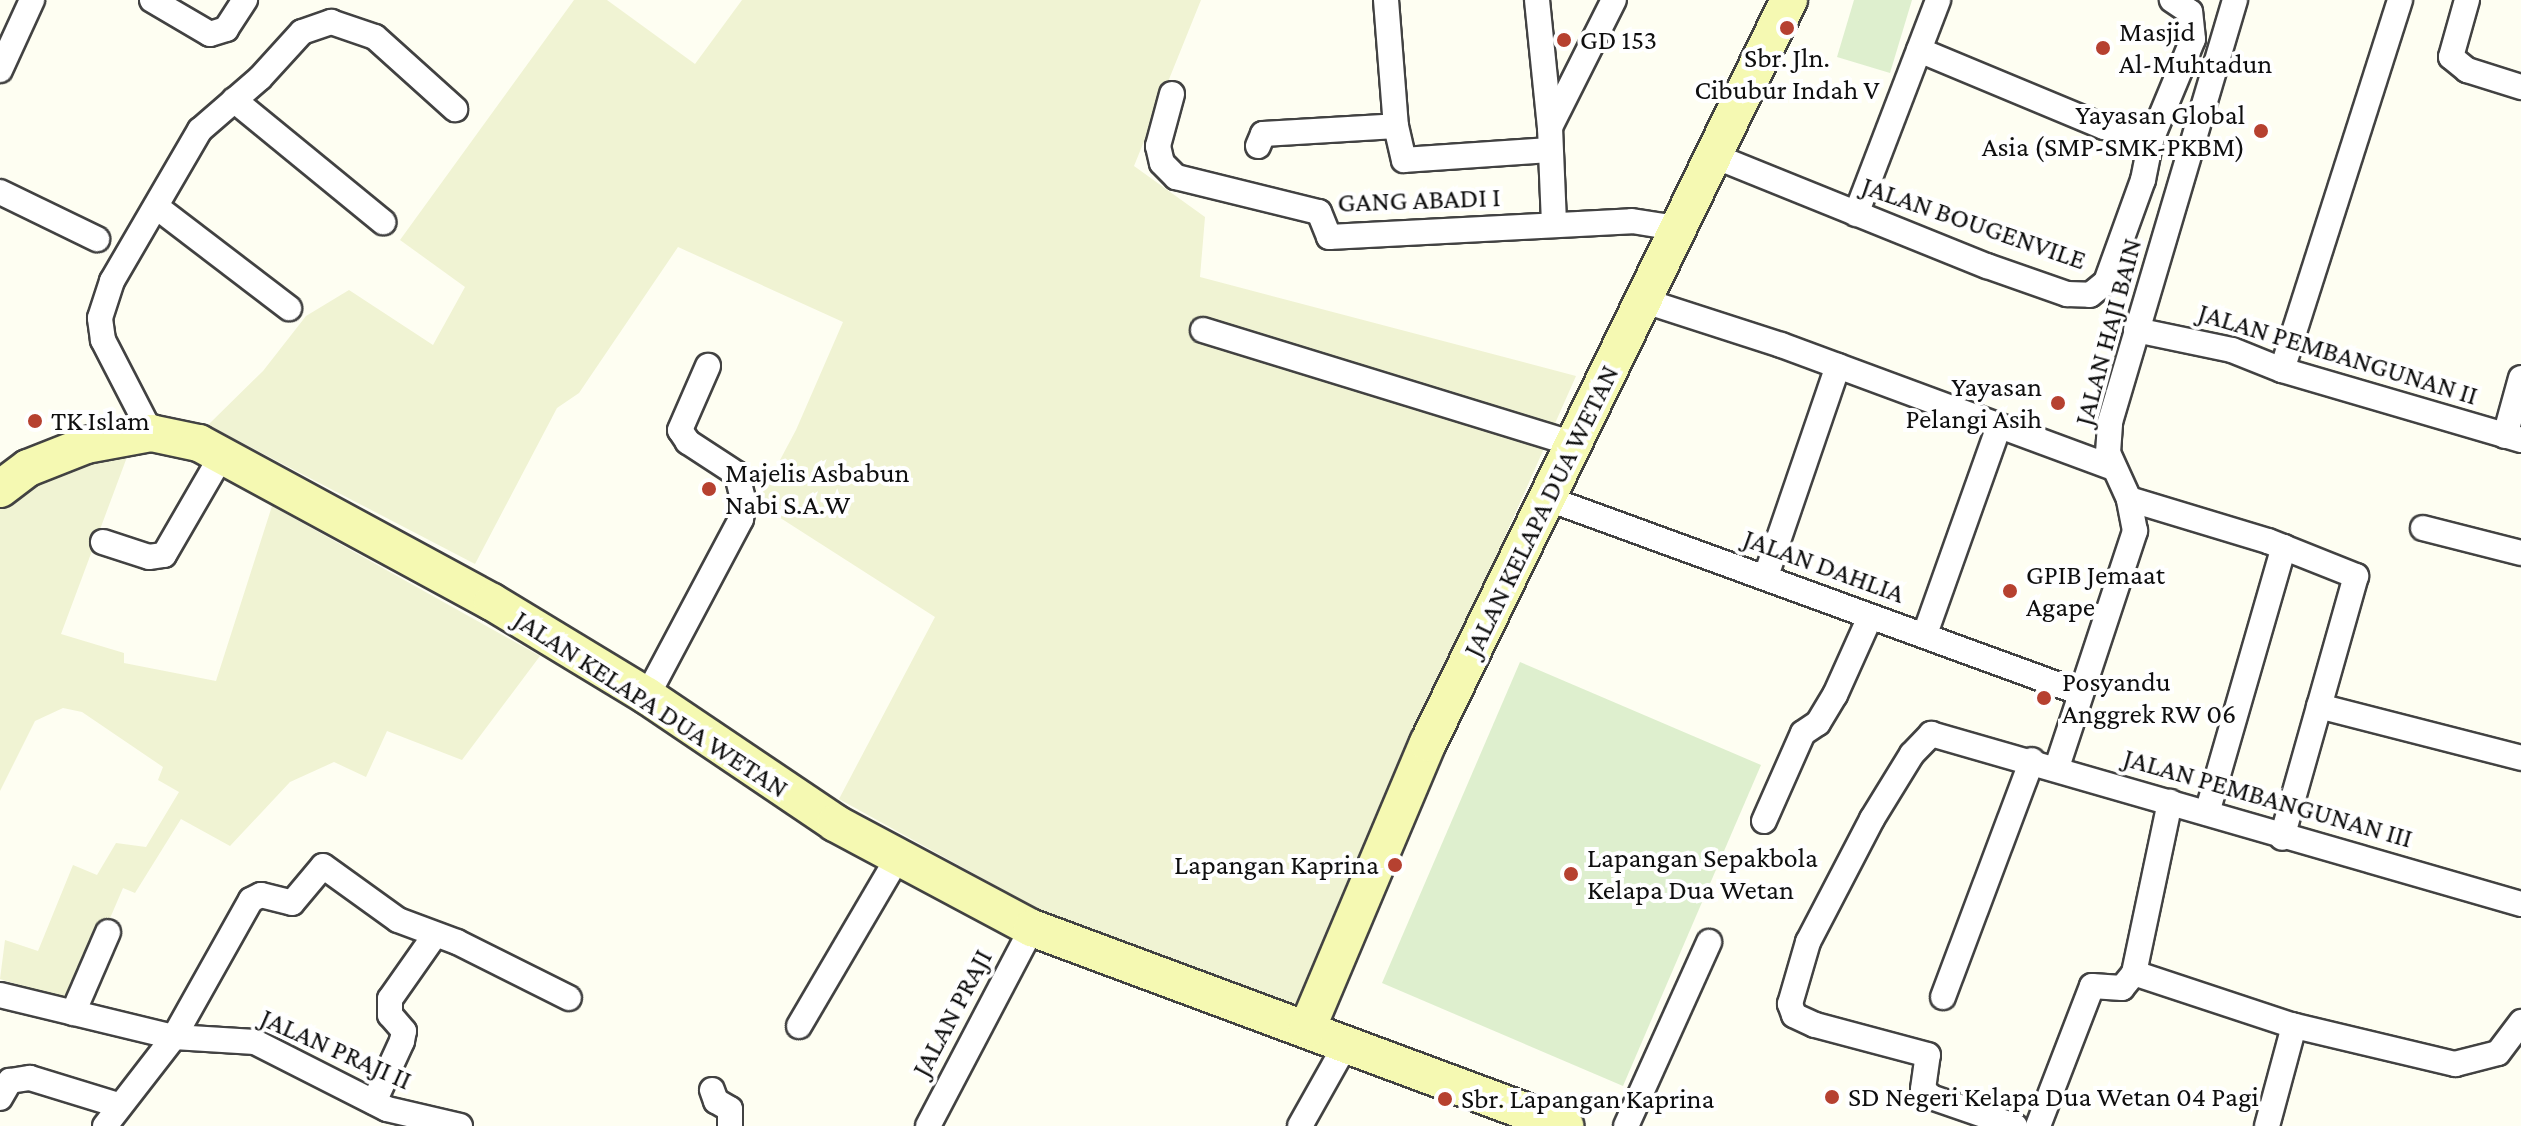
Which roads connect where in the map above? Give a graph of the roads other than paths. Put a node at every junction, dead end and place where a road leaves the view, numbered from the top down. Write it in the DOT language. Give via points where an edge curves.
graph roads {
  1 [pos="32,0"];
  2 [pos="152,0"];
  3 [pos="245,0"];
  4 [pos="1386,0"];
  5 [pos="1537,0"];
  6 [pos="1614,0"];
  7 [pos="1789,0"];
  8 [pos="1938,0"];
  9 [pos="2172,0"];
  10 [pos="2235,0"];
  11 [pos="2400,0"];
  12 [pos="2467,0"];
  13 [pos="1919,50"];
  14 [pos="0,70"];
  15 [pos="2521,87"];
  16 [pos="1172,94"];
  17 [pos="234,100"];
  18 [pos="455,109"];
  19 [pos="1396,126"];
  20 [pos="1549,138"];
  21 [pos="2151,140"];
  22 [pos="1258,146"];
  23 [pos="1717,157"];
  24 [pos="0,192"];
  25 [pos="158,208"];
  26 [pos="1856,214"];
  27 [pos="383,222"];
  28 [pos="1554,223"];
  29 [pos="1678,235"];
  30 [pos="97,239"];
  31 [pos="1642,300"];
  32 [pos="289,308"];
  33 [pos="1203,330"];
  34 [pos="2136,330"];
  35 [pos="708,366"];
  36 [pos="1838,366"];
  37 [pos="2282,370"];
  38 [pos="2521,378"];
  39 [pos="1998,429"];
  40 [pos="151,433"];
  41 [pos="2513,438"];
  42 [pos="1573,444"];
  43 [pos="222,455"];
  44 [pos="2113,468"];
  45 [pos="0,489"];
  46 [pos="1546,498"];
  47 [pos="2129,499"];
  48 [pos="2423,528"];
  49 [pos="103,542"];
  50 [pos="2284,547"];
  51 [pos="2521,553"];
  52 [pos="1766,576"];
  53 [pos="1870,617"];
  54 [pos="1925,634"];
  55 [pos="2081,693"];
  56 [pos="647,696"];
  57 [pos="2319,706"];
  58 [pos="2521,758"];
  59 [pos="2032,760"];
  60 [pos="2057,767"];
  61 [pos="2170,802"];
  62 [pos="2207,813"];
  63 [pos="1764,821"];
  64 [pos="2282,838"];
  65 [pos="897,859"];
  66 [pos="2521,904"];
  67 [pos="1032,928"];
  68 [pos="108,932"];
  69 [pos="435,935"];
  70 [pos="1709,942"];
  71 [pos="2134,973"];
  72 [pos="0,995"];
  73 [pos="1943,997"];
  74 [pos="569,998"];
  75 [pos="73,1013"];
  76 [pos="2521,1022"];
  77 [pos="799,1026"];
  78 [pos="2294,1026"];
  79 [pos="1307,1029"];
  80 [pos="174,1037"];
  81 [pos="1346,1044"];
  82 [pos="712,1090"];
  83 [pos="0,1098"];
  84 [pos="118,1105"];
  85 [pos="380,1112"];
  86 [pos="105,1126"];
  87 [pos="460,1126"];
  88 [pos="730,1126"];
  89 [pos="928,1126"];
  90 [pos="1300,1126"];
  91 [pos="1565,1126"];
  92 [pos="1626,1126"];
  93 [pos="2015,1126"];
  94 [pos="2038,1126"];
  95 [pos="2267,1126"];
  1 -- 14 [label="street"];
  2 -- 3 [label="street" via="210,34 226,29"];
  4 -- 19 [label="street"];
  5 -- 20 [label="street"];
  6 -- 20 [label="street"];
  7 -- 23 [label="street, JALAN KELAPA DUA WETAN"];
  8 -- 13 [label="street"];
  9 -- 21 [label="street" via="2190,12 2193,39"];
  10 -- 34 [label="street, JALAN HAJI BAIN"];
  11 -- 37 [label="street"];
  12 -- 15 [label="street" via="2451,57 2467,70"];
  13 -- 21 [label="street" via="2104,127"];
  13 -- 26 [label="street"];
  16 -- 28 [label="street, GANG ABADI I" via="1158,146 1168,170 1186,183 1321,213 1329,237"];
  17 -- 18 [label="street" via="302,32 331,22 375,37"];
  17 -- 25 [label="street" via="191,141"];
  17 -- 27 [label="street"];
  19 -- 20 [label="street" via="1400,154 1411,162"];
  19 -- 22 [label="street" via="1263,134"];
  20 -- 28 [label="street"];
  21 -- 26 [label="street, JALAN BOUGENVILE" via="2143,180 2106,282 2090,295 2040,285"];
  23 -- 26 [label="street, JALAN BOUGENVILE"];
  23 -- 29 [label="street, JALAN KELAPA DUA WETAN"];
  24 -- 30 [label="street"];
  25 -- 32 [label="street"];
  25 -- 40 [label="street" via="112,281 100,318 103,340"];
  28 -- 29 [label="street, GANG ABADI I" via="1632,221 1671,227"];
  29 -- 31 [label="street, JALAN KELAPA DUA WETAN"];
  31 -- 36 [label="street"];
  31 -- 42 [label="street, JALAN KELAPA DUA WETAN"];
  33 -- 42 [label="street" via="1418,392"];
  34 -- 37 [label="street, JALAN PEMBANGUNAN II" via="2232,350"];
  34 -- 44 [label="street, JALAN HAJI BAIN" via="2110,422"];
  35 -- 56 [label="street" via="680,430 688,442 737,474 744,503 729,543"];
  36 -- 39 [label="street"];
  36 -- 52 [label="street"];
  37 -- 41 [label="street, JALAN PEMBANGUNAN II"];
  38 -- 41 [label="street"];
  39 -- 44 [label="street"];
  39 -- 54 [label="street"];
  40 -- 43 [label="street, JALAN KELAPA DUA WETAN" via="179,436"];
  40 -- 45 [label="street, JALAN KELAPA DUA WETAN" via="86,445 28,468"];
  42 -- 46 [label="street, JALAN KELAPA DUA WETAN"];
  43 -- 49 [label="street" via="164,555 149,557"];
  43 -- 56 [label="street, JALAN KELAPA DUA WETAN" via="464,586"];
  44 -- 47 [label="street, JALAN HAJI BAIN"];
  46 -- 52 [label="street, JALAN DAHLIA"];
  46 -- 79 [label="street, JALAN KELAPA DUA WETAN" via="1428,743"];
  47 -- 50 [label="street"];
  47 -- 55 [label="street, JALAN HAJI BAIN" via="2135,531 2132,548"];
  48 -- 51 [label="street"];
  50 -- 57 [label="street" via="2356,578"];
  50 -- 62 [label="street"];
  52 -- 53 [label="street, JALAN DAHLIA"];
  53 -- 54 [label="street, JALAN DAHLIA"];
  53 -- 63 [label="street" via="1835,695 1818,723 1803,733"];
  54 -- 55 [label="street, JALAN DAHLIA"];
  55 -- 60 [label="street, JALAN HAJI BAIN"];
  56 -- 65 [label="street, JALAN KELAPA DUA WETAN"];
  57 -- 58 [label="street"];
  57 -- 64 [label="street"];
  59 -- 60 [label="street, JALAN PEMBANGUNAN III"];
  59 -- 73 [label="street"];
  59 -- 93 [label="street, JALAN PEMBANGUNAN III" via="1931,734 1891,787 1808,942 1792,988 1794,1015 1928,1055 1923,1089 1931,1097"];
  60 -- 61 [label="street, JALAN PEMBANGUNAN III"];
  61 -- 62 [label="street, JALAN PEMBANGUNAN III"];
  61 -- 71 [label="street"];
  62 -- 64 [label="street, JALAN PEMBANGUNAN III"];
  64 -- 66 [label="street, JALAN PEMBANGUNAN III"];
  65 -- 67 [label="street, JALAN KELAPA DUA WETAN"];
  65 -- 77 [label="street"];
  67 -- 79 [label="street, JALAN KELAPA DUA WETAN"];
  67 -- 89 [label="street, JALAN PRAJI"];
  68 -- 75 [label="street"];
  69 -- 74 [label="street"];
  69 -- 80 [label="street" via="370,904 330,867 318,868 292,903 261,895 251,900"];
  69 -- 85 [label="street" via="390,999 390,1015 404,1031"];
  70 -- 92 [label="street"];
  71 -- 78 [label="street"];
  71 -- 94 [label="street" via="2122,988 2092,986"];
  72 -- 75 [label="street, JALAN PRAJI II"];
  75 -- 80 [label="street, JALAN PRAJI II"];
  76 -- 78 [label="street" via="2498,1053 2470,1064"];
  78 -- 95 [label="street"];
  79 -- 81 [label="street, JALAN KELAPA DUA WETAN"];
  80 -- 84 [label="street"];
  80 -- 85 [label="street, JALAN PRAJI II" via="233,1036 255,1042"];
  81 -- 90 [label="street"];
  81 -- 91 [label="street, JALAN KELAPA DUA WETAN"];
  82 -- 88 [label="street" via="716,1101 730,1109"];
  83 -- 84 [label="street" via="10,1081 30,1078"];
  84 -- 86 [label="street"];
  85 -- 87 [label="street, JALAN PRAJI II"];
}
